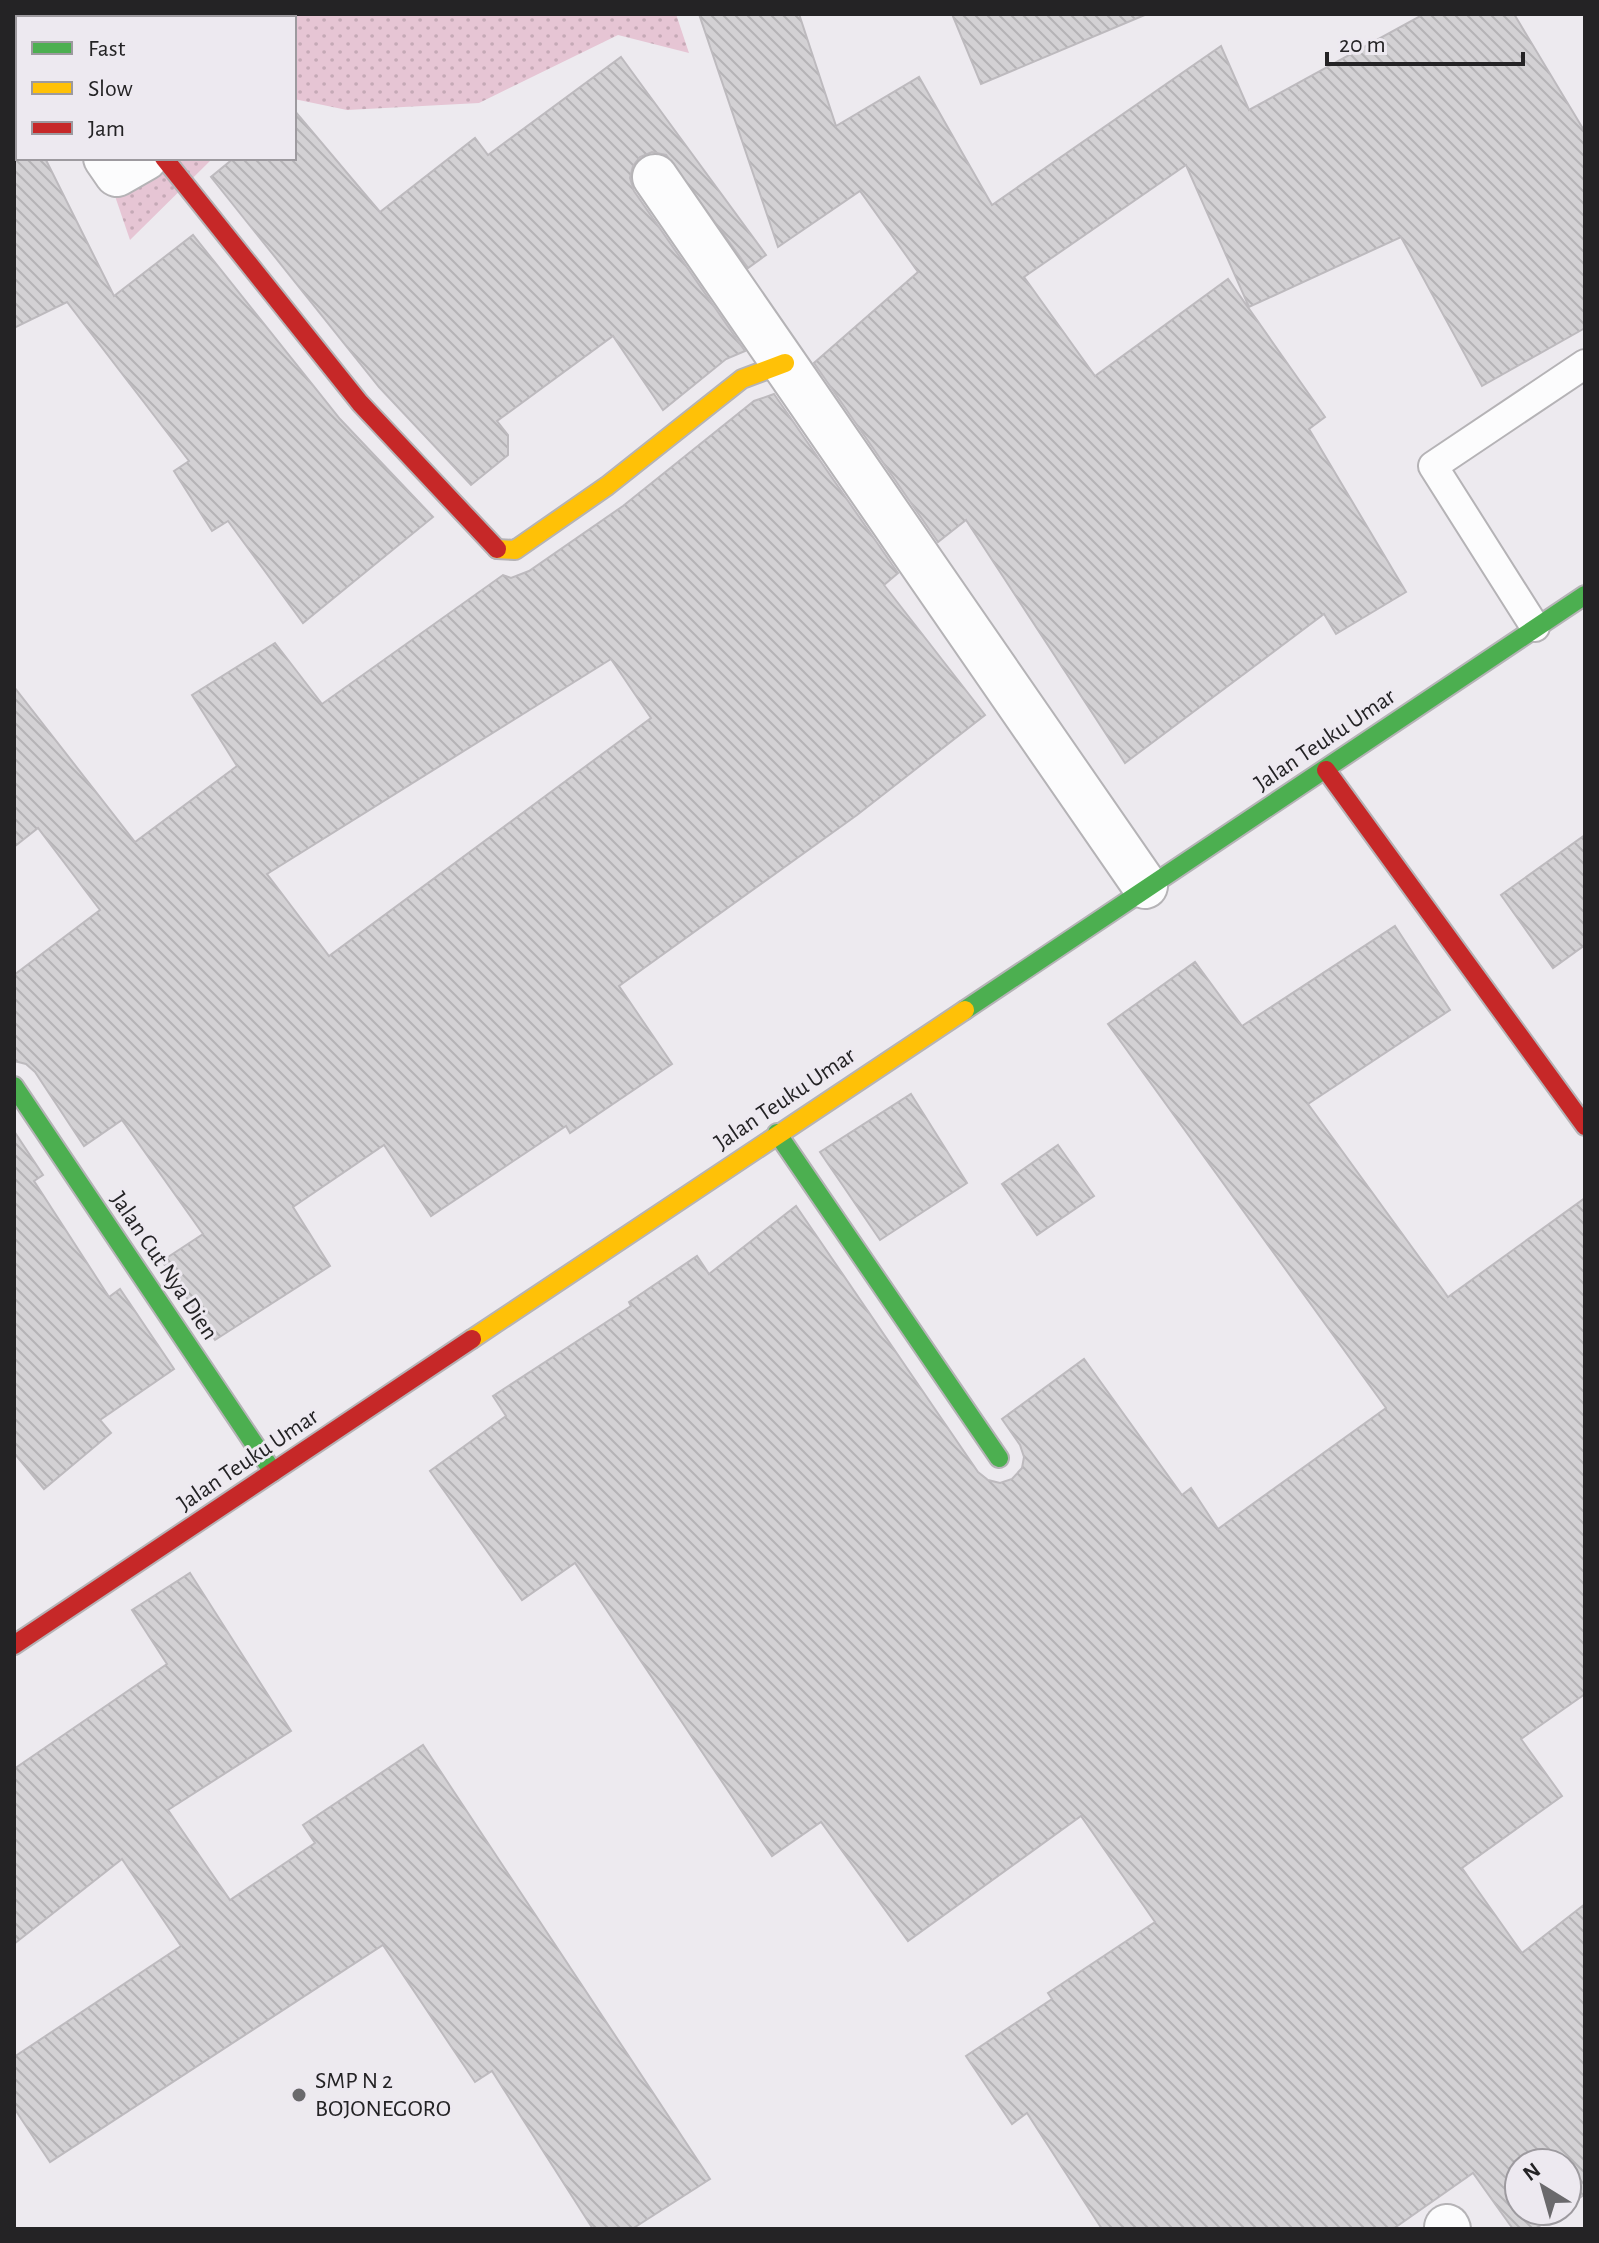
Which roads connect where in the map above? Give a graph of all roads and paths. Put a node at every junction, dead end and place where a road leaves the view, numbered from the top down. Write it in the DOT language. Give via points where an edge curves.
graph roads {
  1 [pos="107,160"];
  2 [pos="142,160"];
  3 [pos="166,160"];
  4 [pos="655,177"];
  5 [pos="785,363"];
  6 [pos="1585,364"];
  7 [pos="1585,595"];
  8 [pos="1535,627"];
  9 [pos="1326,770"];
  10 [pos="1145,886"];
  11 [pos="14,1086"];
  12 [pos="1585,1126"];
  13 [pos="777,1133"];
  14 [pos="999,1458"];
  15 [pos="273,1472"];
  16 [pos="14,1645"];
  1 -- 2 [label="street" via="117,174"];
  3 -- 5 [label="street" via="360,403 498,550 515,550 541,533 742,379"];
  4 -- 5 [label="street"];
  5 -- 10 [label="street"];
  6 -- 8 [label="lane" via="1433,466"];
  7 -- 8 [label="street, Jalan Teuku Umar"];
  8 -- 9 [label="street, Jalan Teuku Umar"];
  9 -- 10 [label="street, Jalan Teuku Umar"];
  9 -- 12 [label="street"];
  10 -- 13 [label="street, Jalan Teuku Umar"];
  11 -- 15 [label="street, Jalan Cut Nya Dien"];
  13 -- 14 [label="street"];
  13 -- 15 [label="street, Jalan Teuku Umar"];
  15 -- 16 [label="street, Jalan Teuku Umar"];
}
